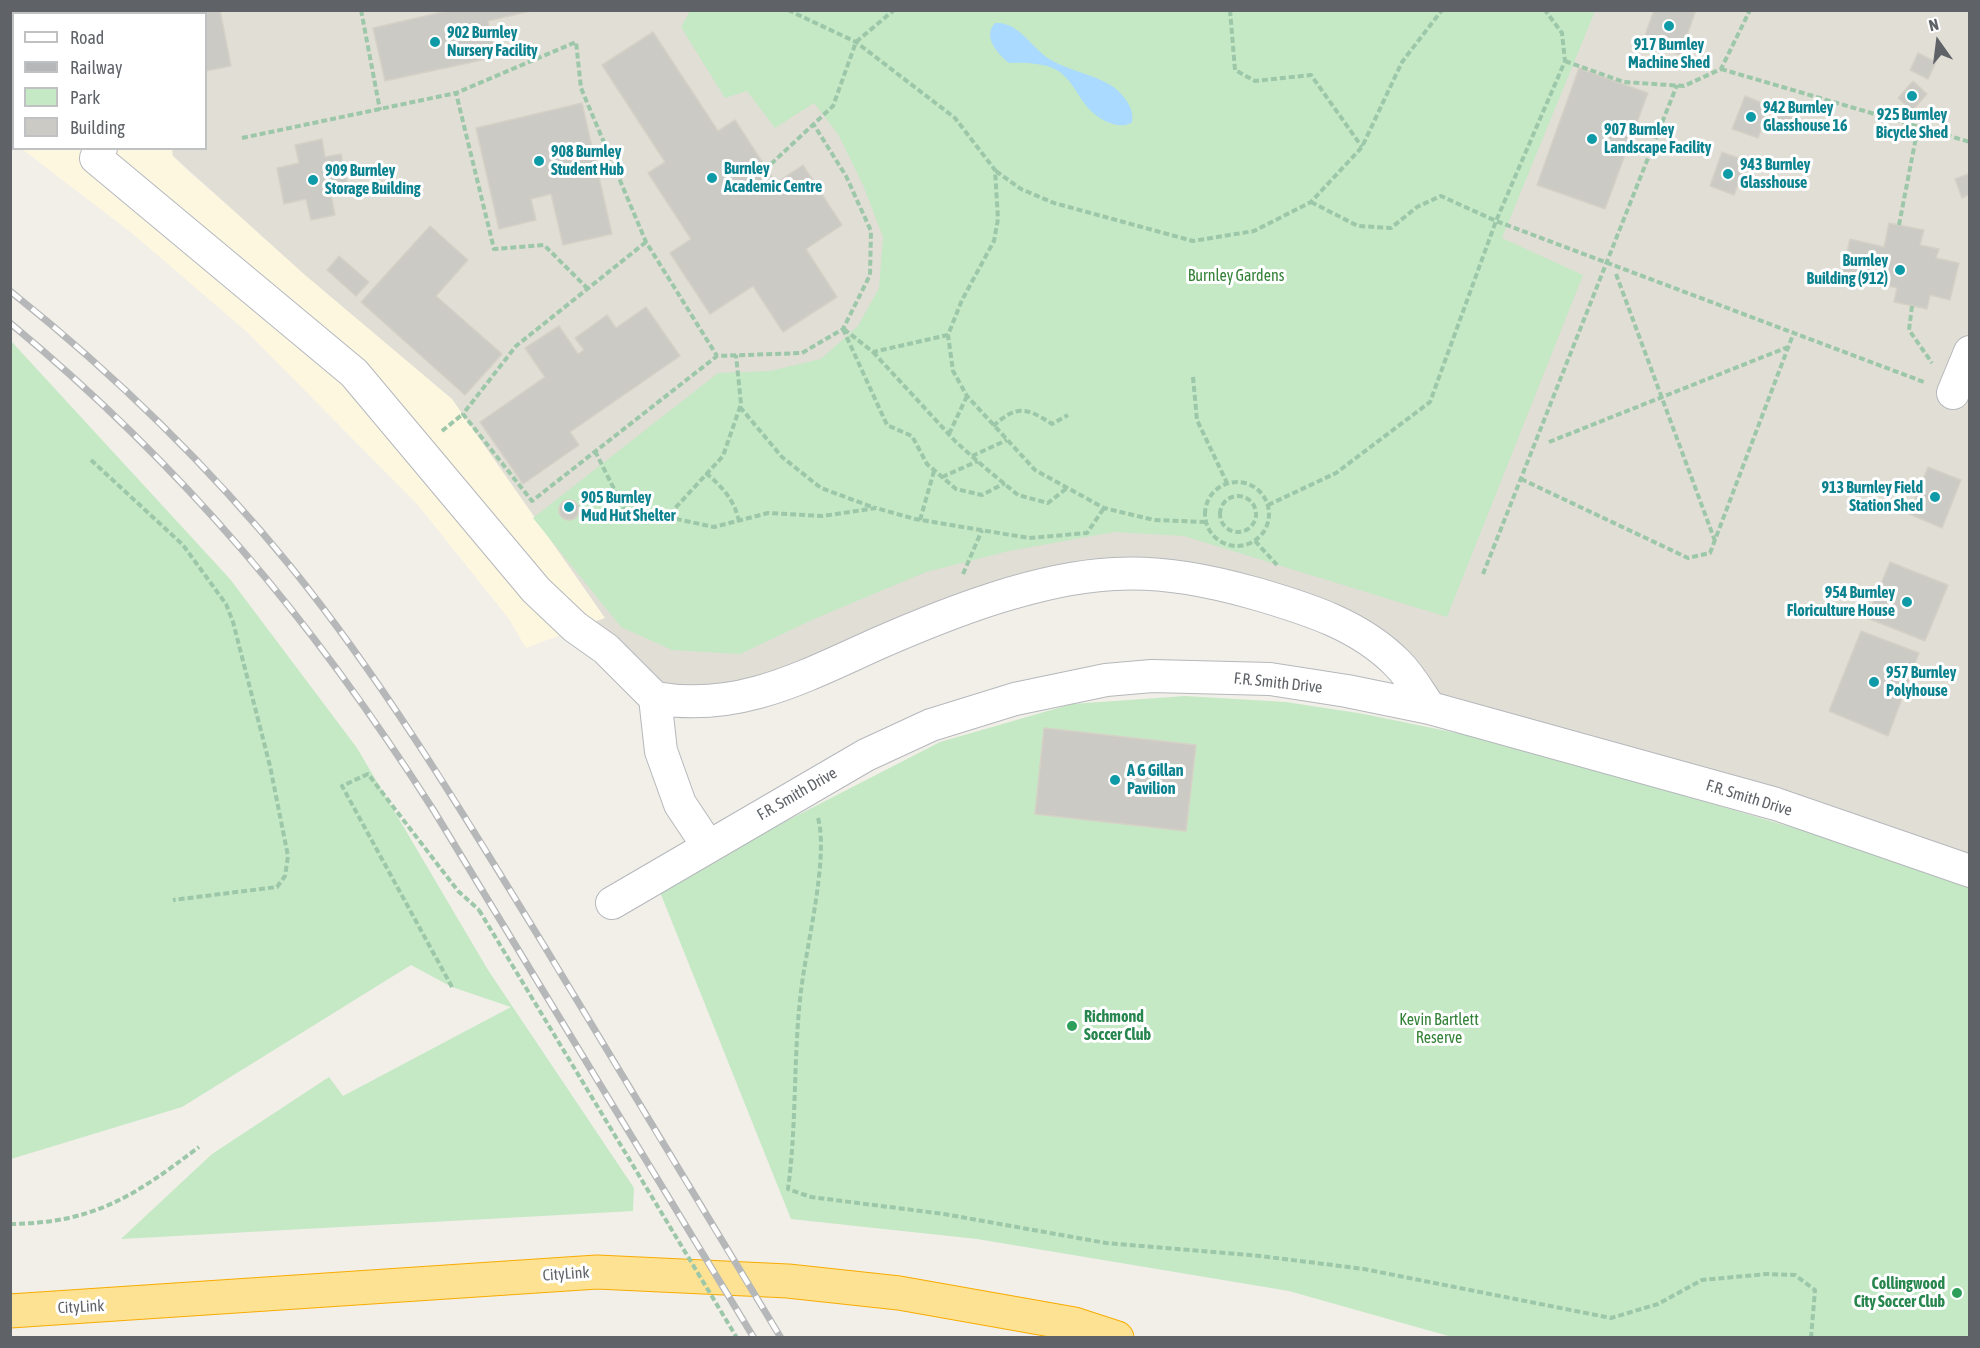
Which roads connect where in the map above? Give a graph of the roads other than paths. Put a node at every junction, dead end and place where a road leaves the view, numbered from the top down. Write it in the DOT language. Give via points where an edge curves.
graph roads {
  1 [pos="99,150"];
  2 [pos="1970,352"];
  3 [pos="1953,393"];
  4 [pos="654,698"];
  5 [pos="1430,708"];
  6 [pos="708,846"];
  7 [pos="1970,871"];
  8 [pos="612,903"];
  9 [pos="10,1298"];
  10 [pos="240,1298"];
  11 [pos="10,1311"];
  12 [pos="1118,1338"];
  1 -- 4 [label="street" via="96,158 354,373 536,590 606,650"];
  2 -- 3 [label="street"];
  4 -- 5 [label="street" via="682,703 746,697 947,615 1062,581 1114,574 1209,581 1318,612 1378,647 1399,665"];
  4 -- 6 [label="street" via="661,751 680,804"];
  5 -- 6 [label="street, F.R. Smith Drive" via="1270,679 1152,676 1106,680 1015,699 931,725 866,754"];
  5 -- 7 [label="street, F.R. Smith Drive" via="1776,804"];
  6 -- 8 [label="street, F.R. Smith Drive"];
  9 -- 10 [label="highway"];
  10 -- 11 [label="highway, CityLink"];
  10 -- 12 [label="highway, CityLink" via="597,1272 764,1279 899,1293 1074,1324"];
}
